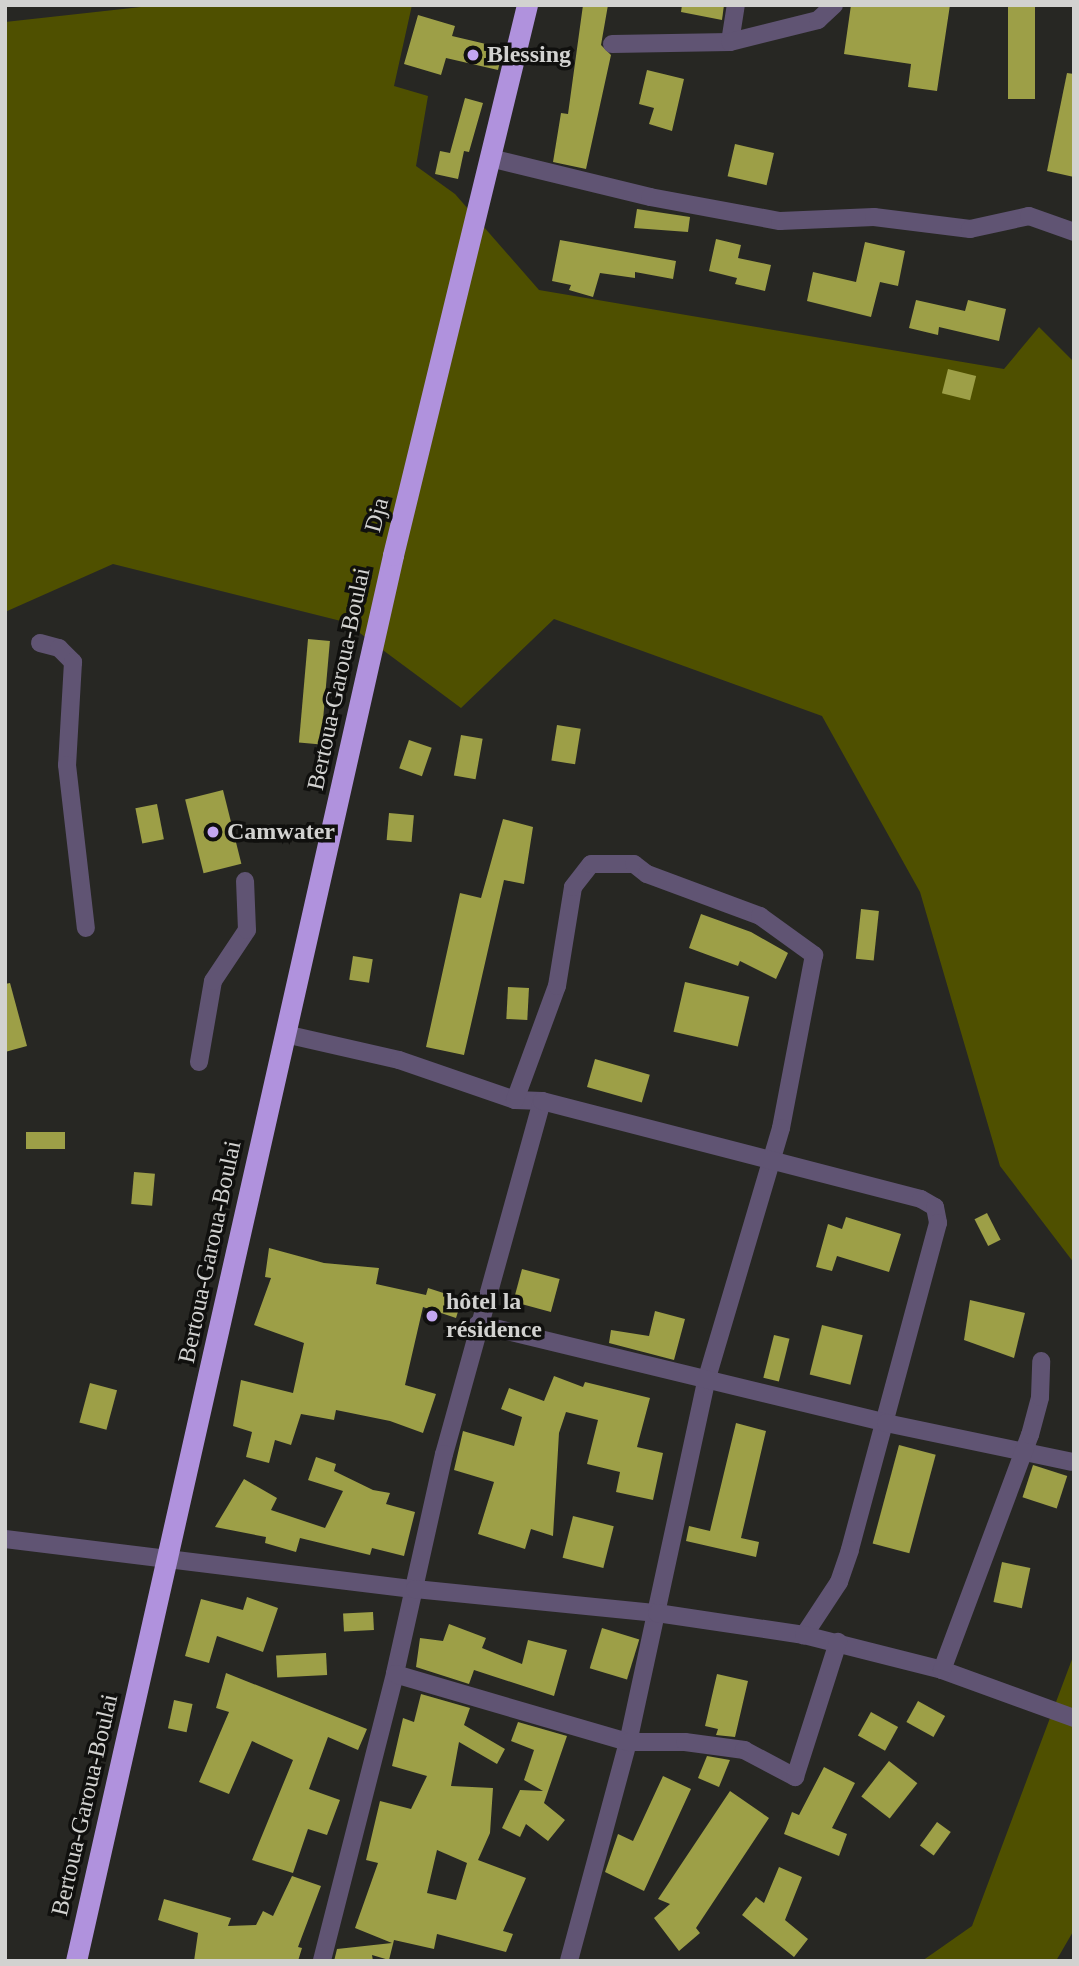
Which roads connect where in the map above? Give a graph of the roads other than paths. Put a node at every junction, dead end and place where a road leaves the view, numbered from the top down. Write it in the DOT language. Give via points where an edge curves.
graph roads {
  1 [pos="527,5"];
  2 [pos="736,5"];
  3 [pos="834,5"];
  4 [pos="730,42"];
  5 [pos="612,44"];
  6 [pos="490,158"];
  7 [pos="1074,232"];
  8 [pos="393,555"];
  9 [pos="40,643"];
  10 [pos="245,881"];
  11 [pos="86,928"];
  12 [pos="285,1034"];
  13 [pos="199,1062"];
  14 [pos="515,1100"];
  15 [pos="542,1101"];
  16 [pos="771,1163"];
  17 [pos="478,1324"];
  18 [pos="1041,1361"];
  19 [pos="706,1381"];
  20 [pos="886,1423"];
  21 [pos="1023,1452"];
  22 [pos="1072,1462"];
  23 [pos="5,1539"];
  24 [pos="169,1558"];
  25 [pos="415,1589"];
  26 [pos="657,1613"];
  27 [pos="804,1635"];
  28 [pos="838,1642"];
  29 [pos="942,1670"];
  30 [pos="395,1674"];
  31 [pos="1074,1718"];
  32 [pos="628,1742"];
  33 [pos="569,1960"];
  34 [pos="76,1961"];
  35 [pos="322,1961"];
  1 -- 6 [label="highway"];
  2 -- 4 [label="street"];
  3 -- 4 [label="street" via="817,20"];
  4 -- 5 [label="street"];
  6 -- 7 [label="street" via="650,197 780,221 874,218 970,229 1029,216"];
  6 -- 8 [label="highway, Dja"];
  8 -- 12 [label="highway, Bertoua-Garoua-Boulai"];
  9 -- 11 [label="street" via="59,648 73,663 67,765"];
  10 -- 13 [label="street" via="247,930 213,981"];
  12 -- 14 [label="street" via="399,1060"];
  12 -- 24 [label="highway, Bertoua-Garoua-Boulai"];
  14 -- 15 [label="street"];
  14 -- 16 [label="street" via="557,986 573,887 591,864 634,864 647,874 760,916 814,955"];
  15 -- 16 [label="street"];
  15 -- 17 [label="street"];
  16 -- 19 [label="street"];
  16 -- 20 [label="street" via="921,1199 935,1207 938,1223"];
  17 -- 19 [label="street"];
  17 -- 25 [label="street"];
  18 -- 21 [label="street" via="1040,1397"];
  19 -- 20 [label="street"];
  19 -- 26 [label="street"];
  20 -- 21 [label="street"];
  20 -- 27 [label="street" via="839,1582"];
  21 -- 22 [label="street"];
  21 -- 29 [label="street"];
  23 -- 24 [label="street"];
  24 -- 25 [label="street"];
  24 -- 34 [label="highway, Bertoua-Garoua-Boulai"];
  25 -- 26 [label="street"];
  25 -- 30 [label="street"];
  26 -- 27 [label="street"];
  26 -- 32 [label="street"];
  27 -- 28 [label="street"];
  28 -- 29 [label="street"];
  28 -- 32 [label="street" via="795,1777 725,1745"];
  29 -- 31 [label="street"];
  30 -- 32 [label="street"];
  30 -- 35 [label="street"];
  32 -- 33 [label="street"];
}
